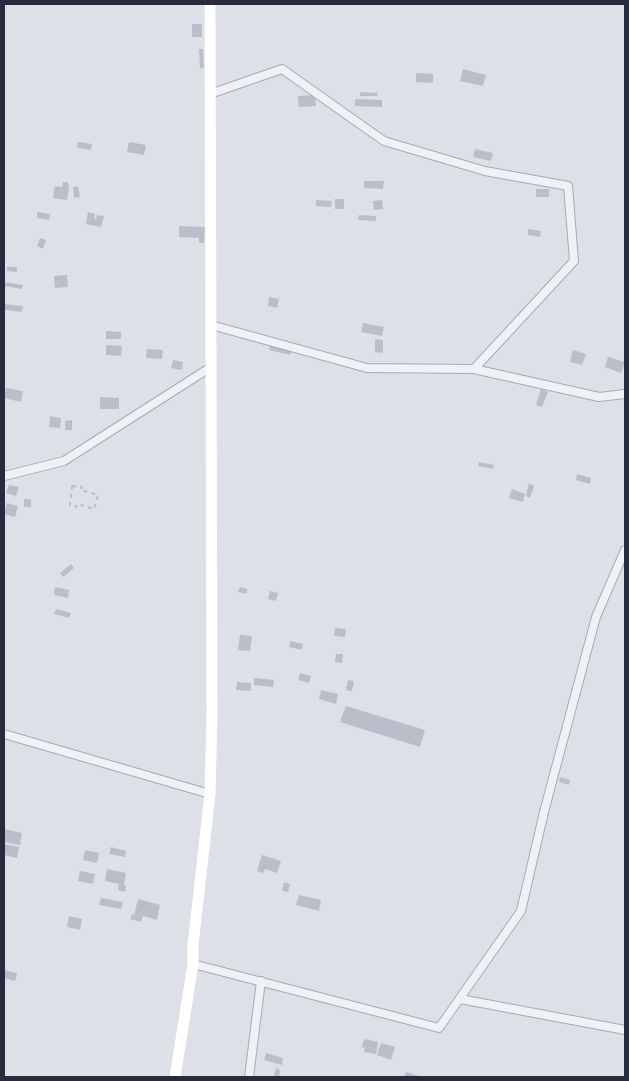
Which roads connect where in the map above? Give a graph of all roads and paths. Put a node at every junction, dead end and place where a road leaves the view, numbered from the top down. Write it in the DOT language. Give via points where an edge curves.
graph roads {
  1 [pos="210,4"];
  2 [pos="210,94"];
  3 [pos="211,325"];
  4 [pos="211,367"];
  5 [pos="474,369"];
  6 [pos="625,394"];
  7 [pos="4,476"];
  8 [pos="70,505"];
  9 [pos="625,550"];
  10 [pos="4,734"];
  11 [pos="210,794"];
  12 [pos="193,964"];
  13 [pos="261,980"];
  14 [pos="460,999"];
  15 [pos="625,1030"];
  16 [pos="175,1077"];
  17 [pos="249,1077"];
  1 -- 2 [label="main road"];
  2 -- 3 [label="main road"];
  2 -- 5 [label="street" via="282,69 384,141 485,171 568,186 574,261"];
  3 -- 4 [label="main road"];
  3 -- 5 [label="street" via="368,368"];
  4 -- 7 [label="street" via="64,461"];
  4 -- 11 [label="main road"];
  5 -- 6 [label="street" via="599,398"];
  8 -- 8 [label="path" via="72,486 98,495 94,509"];
  9 -- 14 [label="street" via="596,617 521,911"];
  10 -- 11 [label="street"];
  11 -- 12 [label="main road"];
  12 -- 13 [label="street"];
  12 -- 16 [label="main road"];
  13 -- 14 [label="street" via="439,1028"];
  13 -- 17 [label="street"];
  14 -- 15 [label="street"];
}
